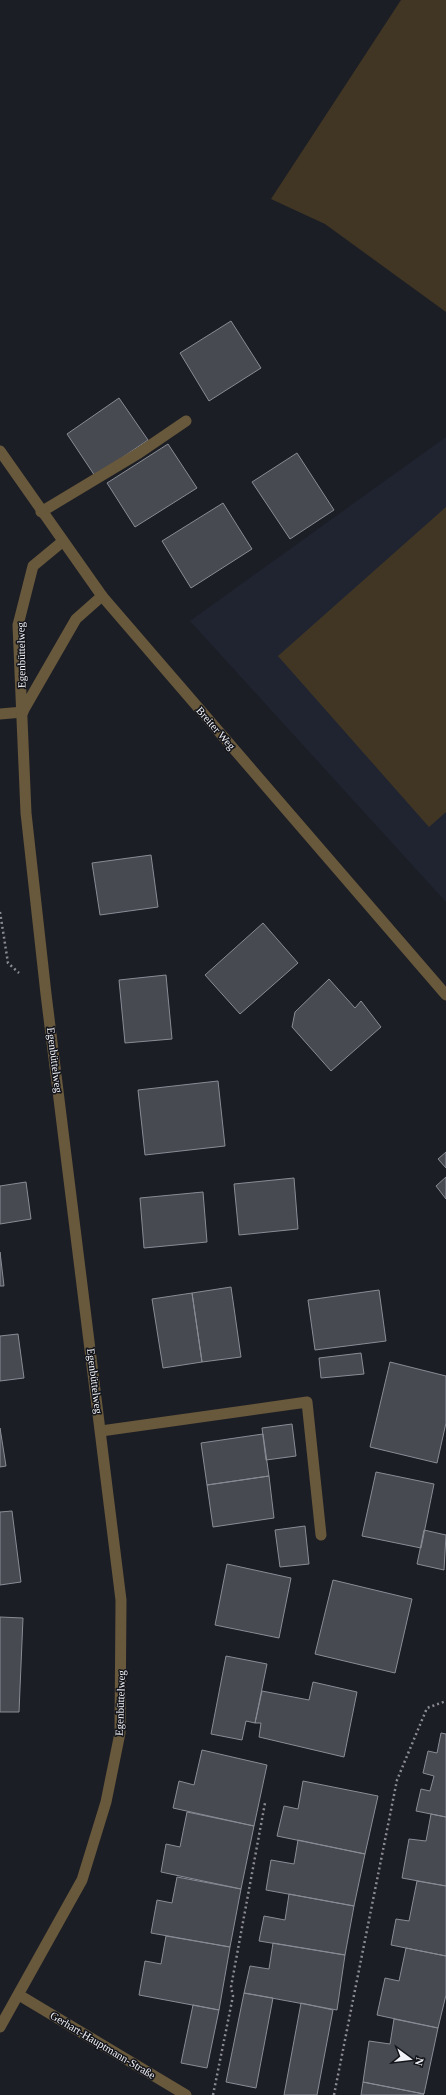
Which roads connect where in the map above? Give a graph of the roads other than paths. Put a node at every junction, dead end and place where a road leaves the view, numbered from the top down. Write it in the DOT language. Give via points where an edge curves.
graph roads {
  1 [pos="186,420"];
  2 [pos="0,451"];
  3 [pos="41,512"];
  4 [pos="62,542"];
  5 [pos="102,596"];
  6 [pos="23,712"];
  7 [pos="0,714"];
  8 [pos="446,995"];
  9 [pos="101,1431"];
  10 [pos="321,1535"];
  11 [pos="19,1995"];
  12 [pos="0,2027"];
  13 [pos="186,2095"];
  1 -- 3 [label="street" via="139,453"];
  2 -- 3 [label="street, Breiter Weg"];
  3 -- 4 [label="street, Breiter Weg"];
  4 -- 5 [label="street, Breiter Weg"];
  4 -- 6 [label="street, Egenbüttelweg" via="33,566 18,625"];
  5 -- 6 [label="street, Egenbüttelweg" via="76,619"];
  5 -- 8 [label="street, Breiter Weg"];
  6 -- 7 [label="street"];
  6 -- 9 [label="street, Egenbüttelweg" via="26,813"];
  9 -- 10 [label="street" via="307,1402"];
  9 -- 11 [label="street, Egenbüttelweg" via="121,1600 120,1733 106,1802 82,1880"];
  11 -- 12 [label="street, Egenbüttelweg"];
  11 -- 13 [label="street, Gerhart-Hauptmann-Straße"];
}
